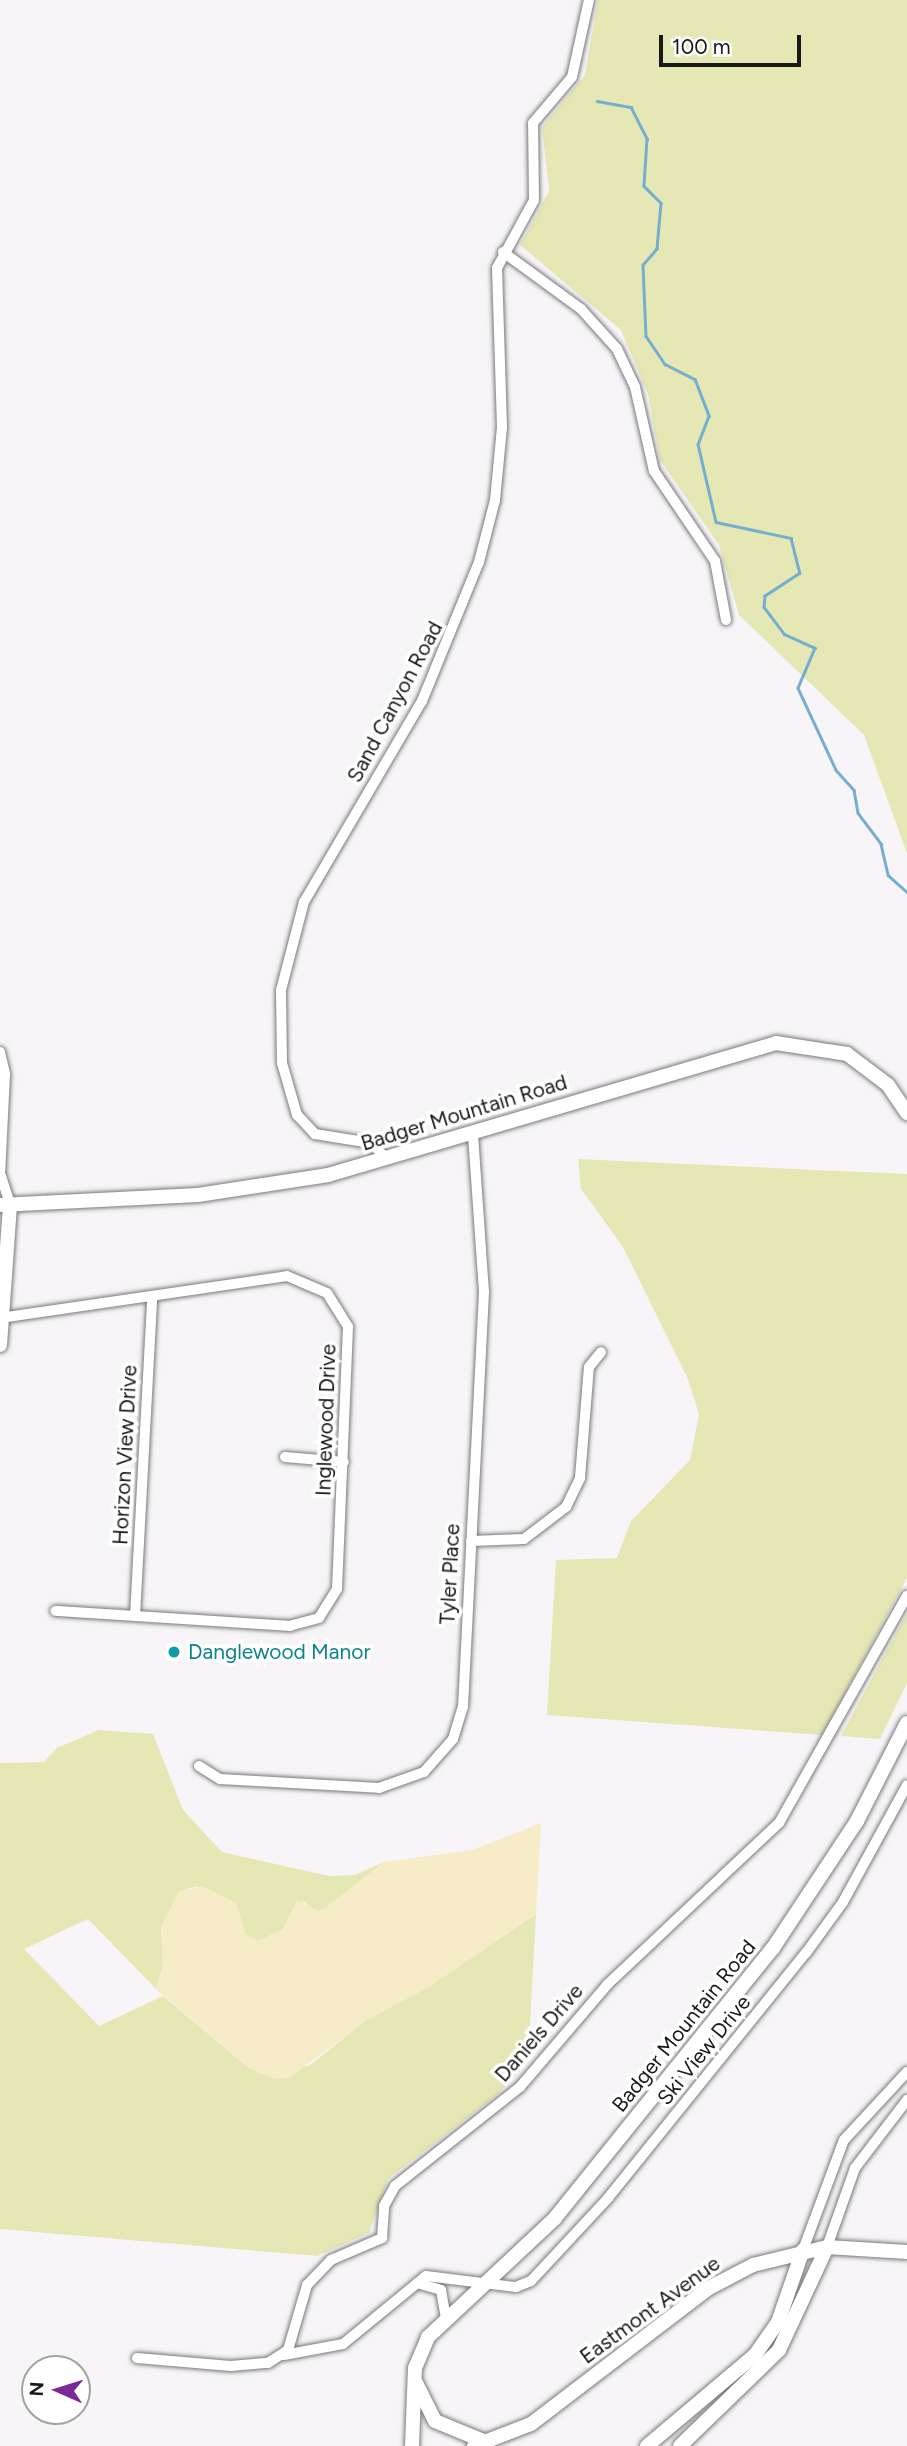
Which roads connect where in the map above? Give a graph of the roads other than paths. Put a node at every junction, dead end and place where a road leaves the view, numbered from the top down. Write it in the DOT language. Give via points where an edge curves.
graph roads {
  1 [pos="589,0"];
  2 [pos="503,252"];
  3 [pos="726,620"];
  4 [pos="0,1052"];
  5 [pos="907,1114"];
  6 [pos="474,1133"];
  7 [pos="387,1159"];
  8 [pos="0,1177"];
  9 [pos="5,1205"];
  10 [pos="152,1297"];
  11 [pos="1,1318"];
  12 [pos="0,1345"];
  13 [pos="601,1352"];
  14 [pos="285,1457"];
  15 [pos="344,1462"];
  16 [pos="471,1541"];
  17 [pos="907,1596"];
  18 [pos="55,1612"];
  19 [pos="135,1616"];
  20 [pos="907,1723"];
  21 [pos="199,1766"];
  22 [pos="907,1785"];
  23 [pos="907,2072"];
  24 [pos="907,2100"];
  25 [pos="827,2247"];
  26 [pos="803,2250"];
  27 [pos="907,2252"];
  28 [pos="485,2283"];
  29 [pos="407,2287"];
  30 [pos="446,2319"];
  31 [pos="284,2355"];
  32 [pos="137,2358"];
  33 [pos="414,2376"];
  34 [pos="491,2443"];
  35 [pos="412,2446"];
  36 [pos="474,2446"];
  37 [pos="647,2446"];
  38 [pos="680,2446"];
  1 -- 2 [label="street, Sand Canyon Road" via="572,77 533,123 534,200"];
  2 -- 3 [label="street" via="581,309 617,349 635,387 654,471 715,561"];
  2 -- 7 [label="street, Sand Canyon Road" via="496,276 500,456 479,562 422,701 304,902 280,1002 282,1063 297,1115 315,1134 376,1145"];
  4 -- 8 [label="street" via="5,1074"];
  5 -- 6 [label="main road, Badger Mountain Road" via="888,1085 847,1054 788,1042 732,1052"];
  6 -- 7 [label="main road, Badger Mountain Road"];
  6 -- 16 [label="street, Tyler Place" via="485,1276"];
  7 -- 9 [label="main road, Badger Mountain Road" via="198,1195"];
  8 -- 9 [label="street"];
  9 -- 11 [label="main road"];
  10 -- 11 [label="street, Inglewood Drive"];
  10 -- 15 [label="street, Inglewood Drive" via="287,1276 327,1293 346,1317 349,1338"];
  10 -- 19 [label="street, Horizon View Drive"];
  11 -- 12 [label="main road"];
  13 -- 16 [label="street" via="589,1367 580,1478 566,1507 524,1539"];
  14 -- 15 [label="street"];
  15 -- 19 [label="street, Inglewood Drive" via="337,1589 319,1618 290,1626"];
  16 -- 21 [label="street, Tyler Place" via="463,1707 453,1739 435,1764 412,1779 379,1788 220,1779"];
  17 -- 31 [label="street, Daniels Drive" via="779,1823 608,1984 520,2087 395,2186 384,2206 382,2238 338,2255 311,2278"];
  18 -- 19 [label="street, Inglewood Drive"];
  20 -- 28 [label="main road, Badger Mountain Road" via="857,1821 774,1948 568,2202"];
  22 -- 28 [label="street, Ski View Drive" via="825,1928 608,2198 526,2285"];
  23 -- 26 [label="street" via="844,2140"];
  24 -- 25 [label="street" via="855,2168"];
  25 -- 26 [label="main road, Eastmont Avenue"];
  25 -- 27 [label="main road, Eastmont Avenue"];
  25 -- 38 [label="main road" via="779,2350"];
  26 -- 34 [label="main road, Eastmont Avenue" via="716,2284 531,2424"];
  26 -- 37 [label="main road" via="778,2322 755,2355"];
  28 -- 29 [label="street" via="437,2275"];
  28 -- 30 [label="main road, Badger Mountain Road"];
  29 -- 30 [label="street" via="424,2283 441,2290"];
  29 -- 31 [label="street" via="343,2344"];
  30 -- 33 [label="main road, Badger Mountain Road" via="423,2346"];
  31 -- 32 [label="street" via="268,2363 223,2367"];
  33 -- 34 [label="main road" via="435,2421"];
  33 -- 35 [label="main road, Badger Mountain Road"];
  34 -- 36 [label="main road, Eastmont Avenue"];
}
